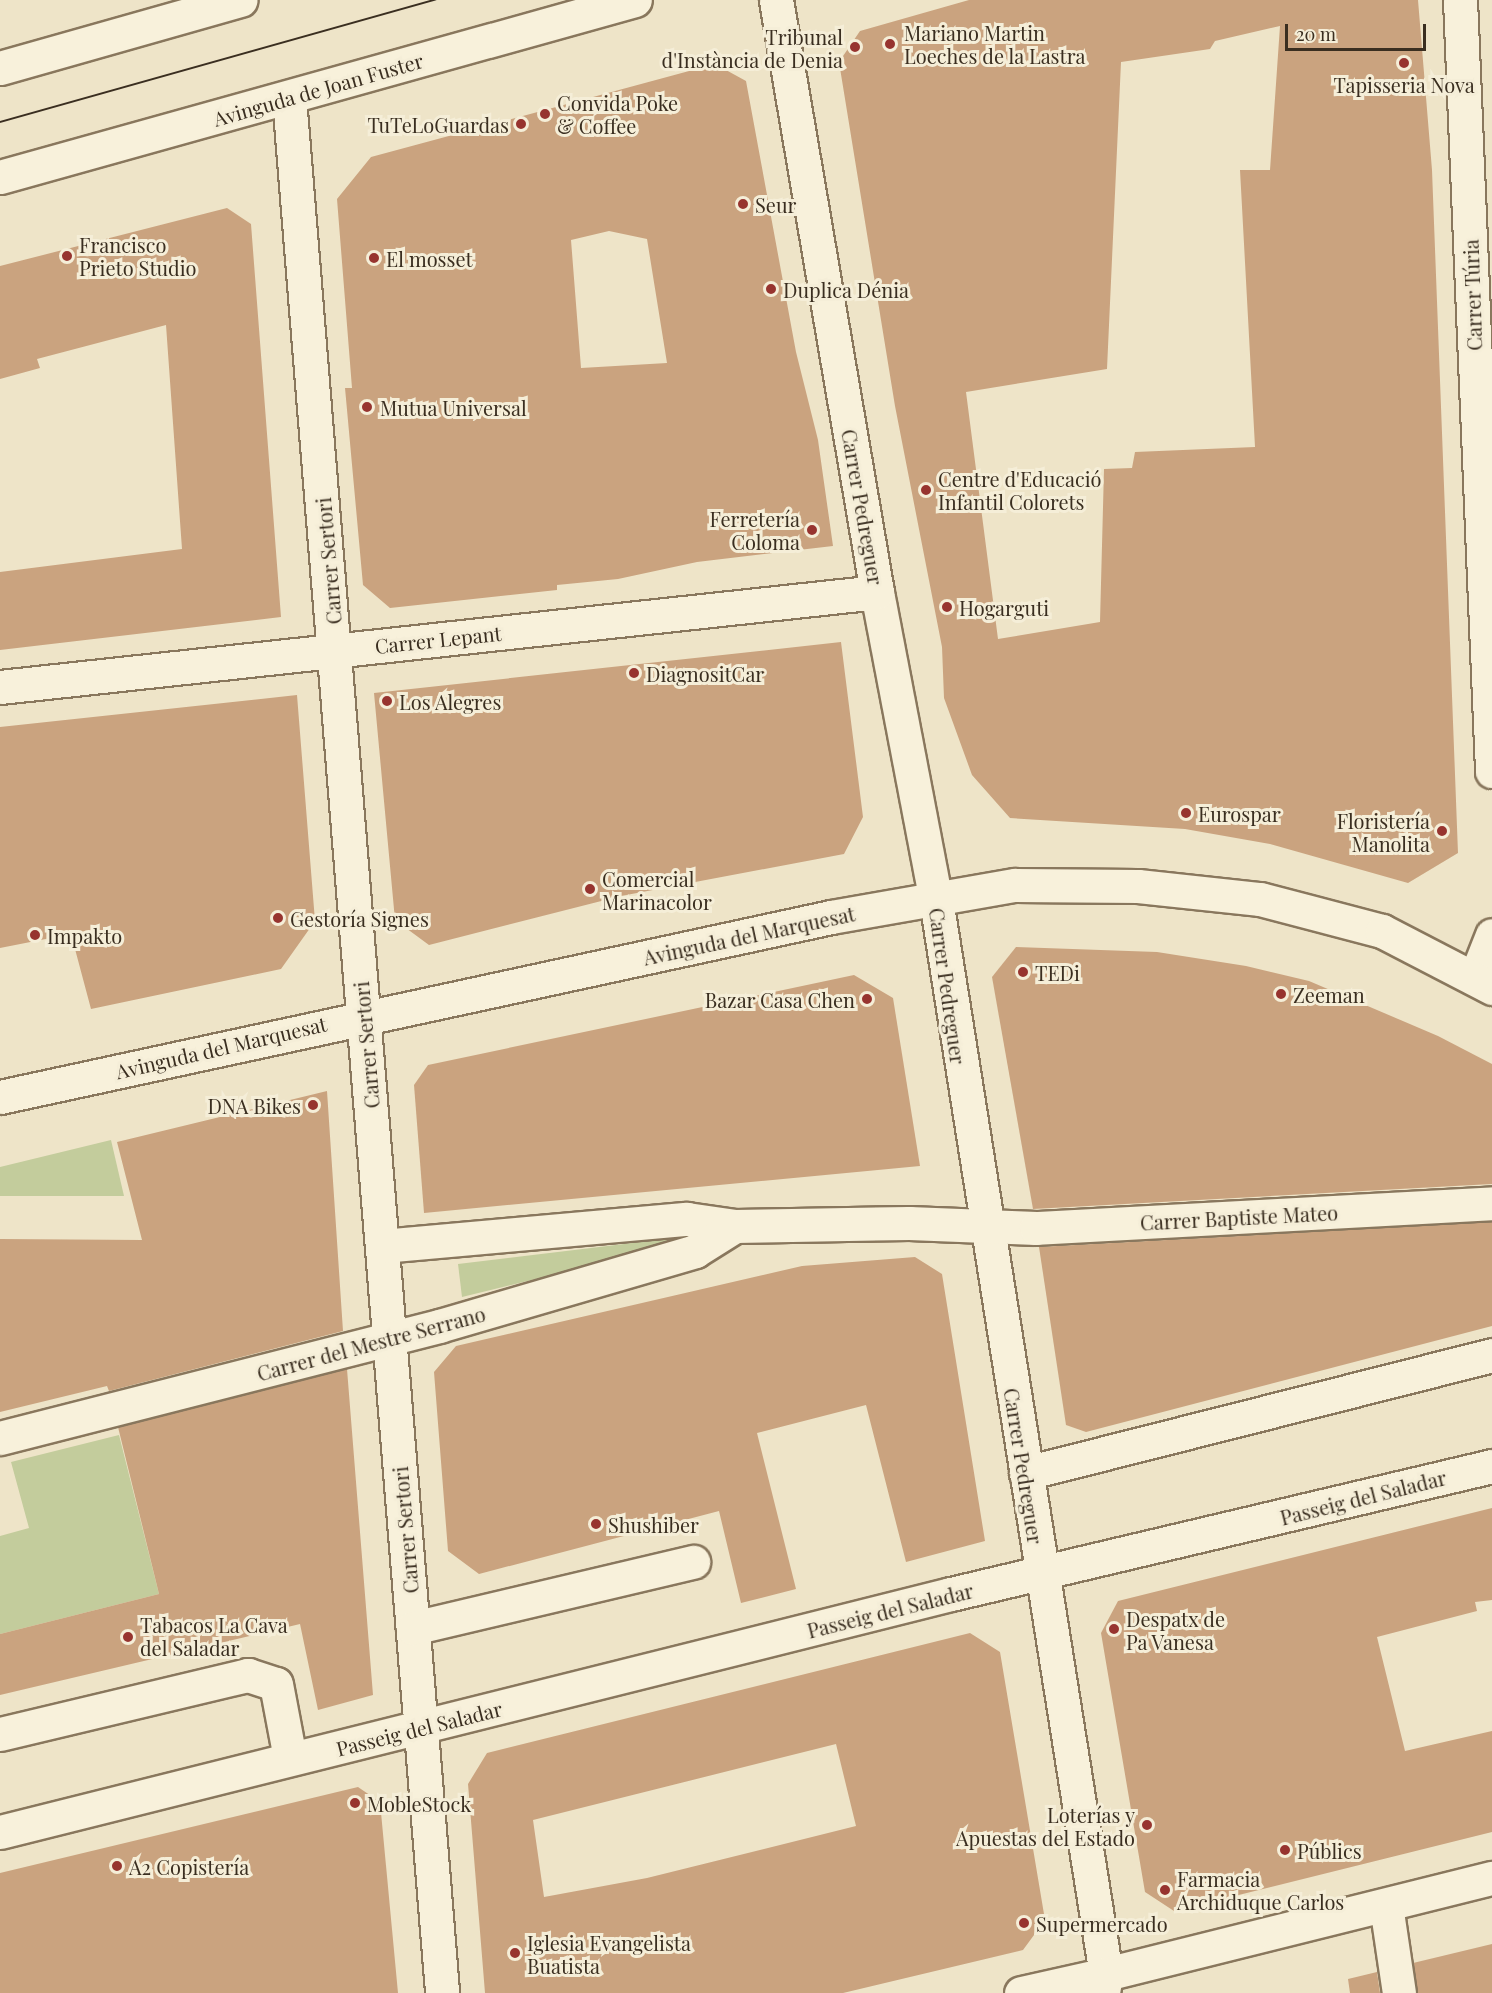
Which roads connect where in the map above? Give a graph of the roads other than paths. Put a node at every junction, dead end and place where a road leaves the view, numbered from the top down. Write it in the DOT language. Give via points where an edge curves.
graph roads {
  1 [pos="241,0"];
  2 [pos="635,0"];
  3 [pos="776,0"];
  4 [pos="1460,0"];
  5 [pos="0,68"];
  6 [pos="289,98"];
  7 [pos="0,177"];
  8 [pos="877,592"];
  9 [pos="336,648"];
  10 [pos="0,687"];
  11 [pos="1492,771"];
  12 [pos="936,900"];
  13 [pos="1492,935"];
  14 [pos="1483,983"];
  15 [pos="364,1015"];
  16 [pos="0,1097"];
  17 [pos="1492,1203"];
  18 [pos="735,1226"];
  19 [pos="986,1227"];
  20 [pos="382,1246"];
  21 [pos="390,1340"];
  22 [pos="1492,1354"];
  23 [pos="0,1438"];
  24 [pos="1492,1466"];
  25 [pos="1026,1473"];
  26 [pos="693,1562"];
  27 [pos="1041,1573"];
  28 [pos="413,1628"];
  29 [pos="421,1728"];
  30 [pos="0,1734"];
  31 [pos="290,1758"];
  32 [pos="0,1833"];
  33 [pos="1492,1878"];
  34 [pos="1386,1905"];
  35 [pos="1105,1984"];
  36 [pos="442,1993"];
  37 [pos="1021,1993"];
  38 [pos="1400,1993"];
  1 -- 5 [label="street"];
  2 -- 6 [label="street, Avinguda de Joan Fuster"];
  3 -- 8 [label="street, Carrer Pedreguer"];
  4 -- 11 [label="street, Carrer Túria"];
  6 -- 7 [label="street, Avinguda de Joan Fuster"];
  6 -- 9 [label="street, Carrer Sertori"];
  8 -- 9 [label="street, Carrer Lepant"];
  8 -- 12 [label="street, Carrer Pedreguer"];
  9 -- 10 [label="street, Carrer Lepant"];
  9 -- 15 [label="street, Carrer Sertori"];
  12 -- 14 [label="street, Avinguda del Marquesat" via="1015,885 1072,884 1260,899 1382,931"];
  12 -- 15 [label="street, Avinguda del Marquesat" via="831,916"];
  12 -- 19 [label="street, Carrer Pedreguer"];
  13 -- 14 [label="street"];
  15 -- 16 [label="street, Avinguda del Marquesat"];
  15 -- 20 [label="street, Carrer Sertori"];
  17 -- 19 [label="street, Carrer Baptiste Mateo"];
  18 -- 19 [label="street"];
  18 -- 20 [label="street" via="687,1219"];
  18 -- 21 [label="street, Carrer del Mestre Serrano" via="695,1251"];
  19 -- 25 [label="street, Carrer Pedreguer"];
  20 -- 21 [label="street, Carrer Sertori"];
  21 -- 23 [label="street, Carrer del Mestre Serrano"];
  21 -- 28 [label="street, Carrer Sertori"];
  22 -- 25 [label="street"];
  24 -- 27 [label="street, Passeig del Saladar"];
  25 -- 27 [label="street, Carrer Pedreguer"];
  26 -- 28 [label="street"];
  27 -- 29 [label="street, Passeig del Saladar"];
  27 -- 35 [label="street, Carrer Pedreguer"];
  28 -- 29 [label="street, Carrer Sertori"];
  29 -- 31 [label="street, Passeig del Saladar"];
  29 -- 36 [label="street, Carrer Sertori"];
  30 -- 31 [label="street" via="248,1676 276,1684"];
  31 -- 32 [label="street, Passeig del Saladar"];
  33 -- 34 [label="street"];
  34 -- 35 [label="street"];
  34 -- 38 [label="street"];
  35 -- 37 [label="street"];
}
